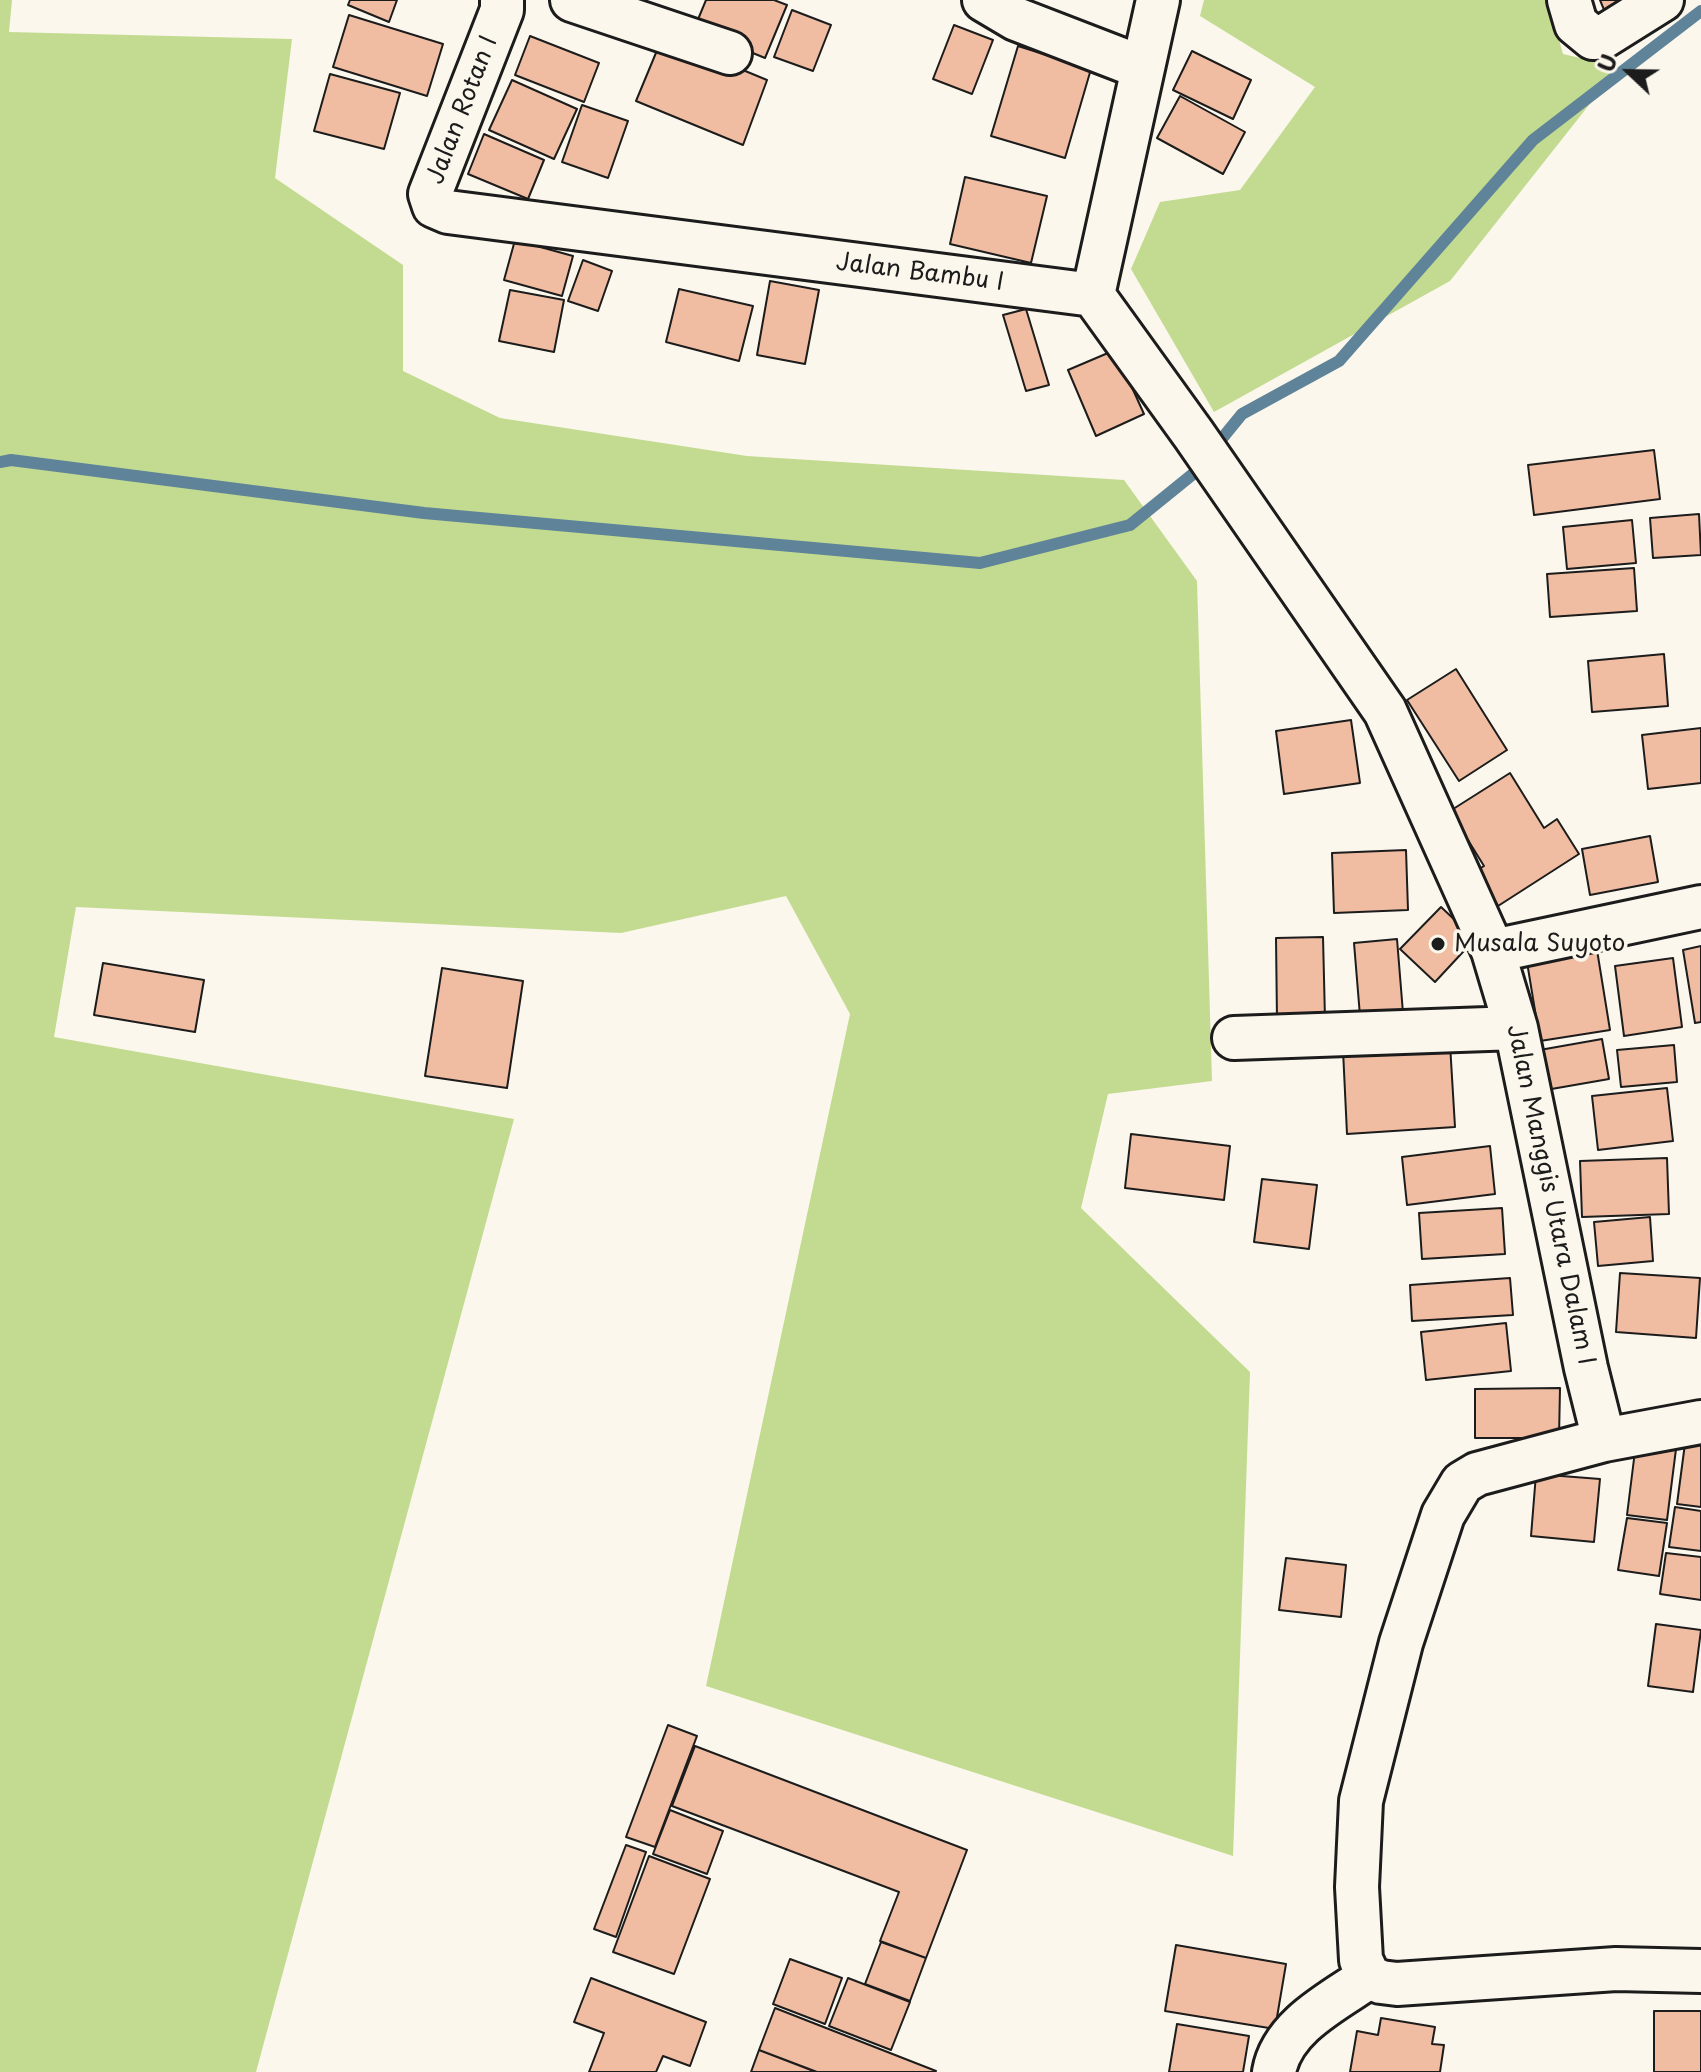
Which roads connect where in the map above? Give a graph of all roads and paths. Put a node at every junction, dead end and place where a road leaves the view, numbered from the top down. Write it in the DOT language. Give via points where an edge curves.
graph roads {
  1 [pos="572,0"];
  2 [pos="984,0"];
  3 [pos="1158,0"];
  4 [pos="1569,0"];
  5 [pos="1662,0"];
  6 [pos="493,3"];
  7 [pos="730,53"];
  8 [pos="1143,68"];
  9 [pos="448,212"];
  10 [pos="1093,295"];
  11 [pos="1701,907"];
  12 [pos="1493,951"];
  13 [pos="1516,1028"];
  14 [pos="1234,1038"];
  15 [pos="1701,1422"];
  16 [pos="1604,1440"];
  17 [pos="1701,1971"];
  18 [pos="1369,1977"];
  19 [pos="1274,2072"];
  1 -- 7 [label="street"];
  2 -- 8 [label="street" via="1016,19"];
  3 -- 8 [label="street"];
  4 -- 5 [label="street" via="1576,24 1593,38"];
  6 -- 9 [label="street, Jalan Rotan I" via="430,194 434,206"];
  8 -- 10 [label="street"];
  9 -- 10 [label="street, Jalan Bambu I"];
  10 -- 12 [label="street, Jalan Manggis Utara Dalam I" via="1385,711"];
  11 -- 12 [label="street"];
  12 -- 13 [label="street, Jalan Manggis Utara Dalam I"];
  13 -- 14 [label="street"];
  13 -- 16 [label="street, Jalan Manggis Utara Dalam I"];
  15 -- 16 [label="street"];
  16 -- 18 [label="street" via="1477,1474 1462,1483 1443,1515 1401,1643 1361,1801 1357,1887 1361,1960"];
  17 -- 18 [label="street" via="1616,1969 1397,1984"];
  18 -- 19 [label="street" via="1306,2021 1282,2048"];
}
